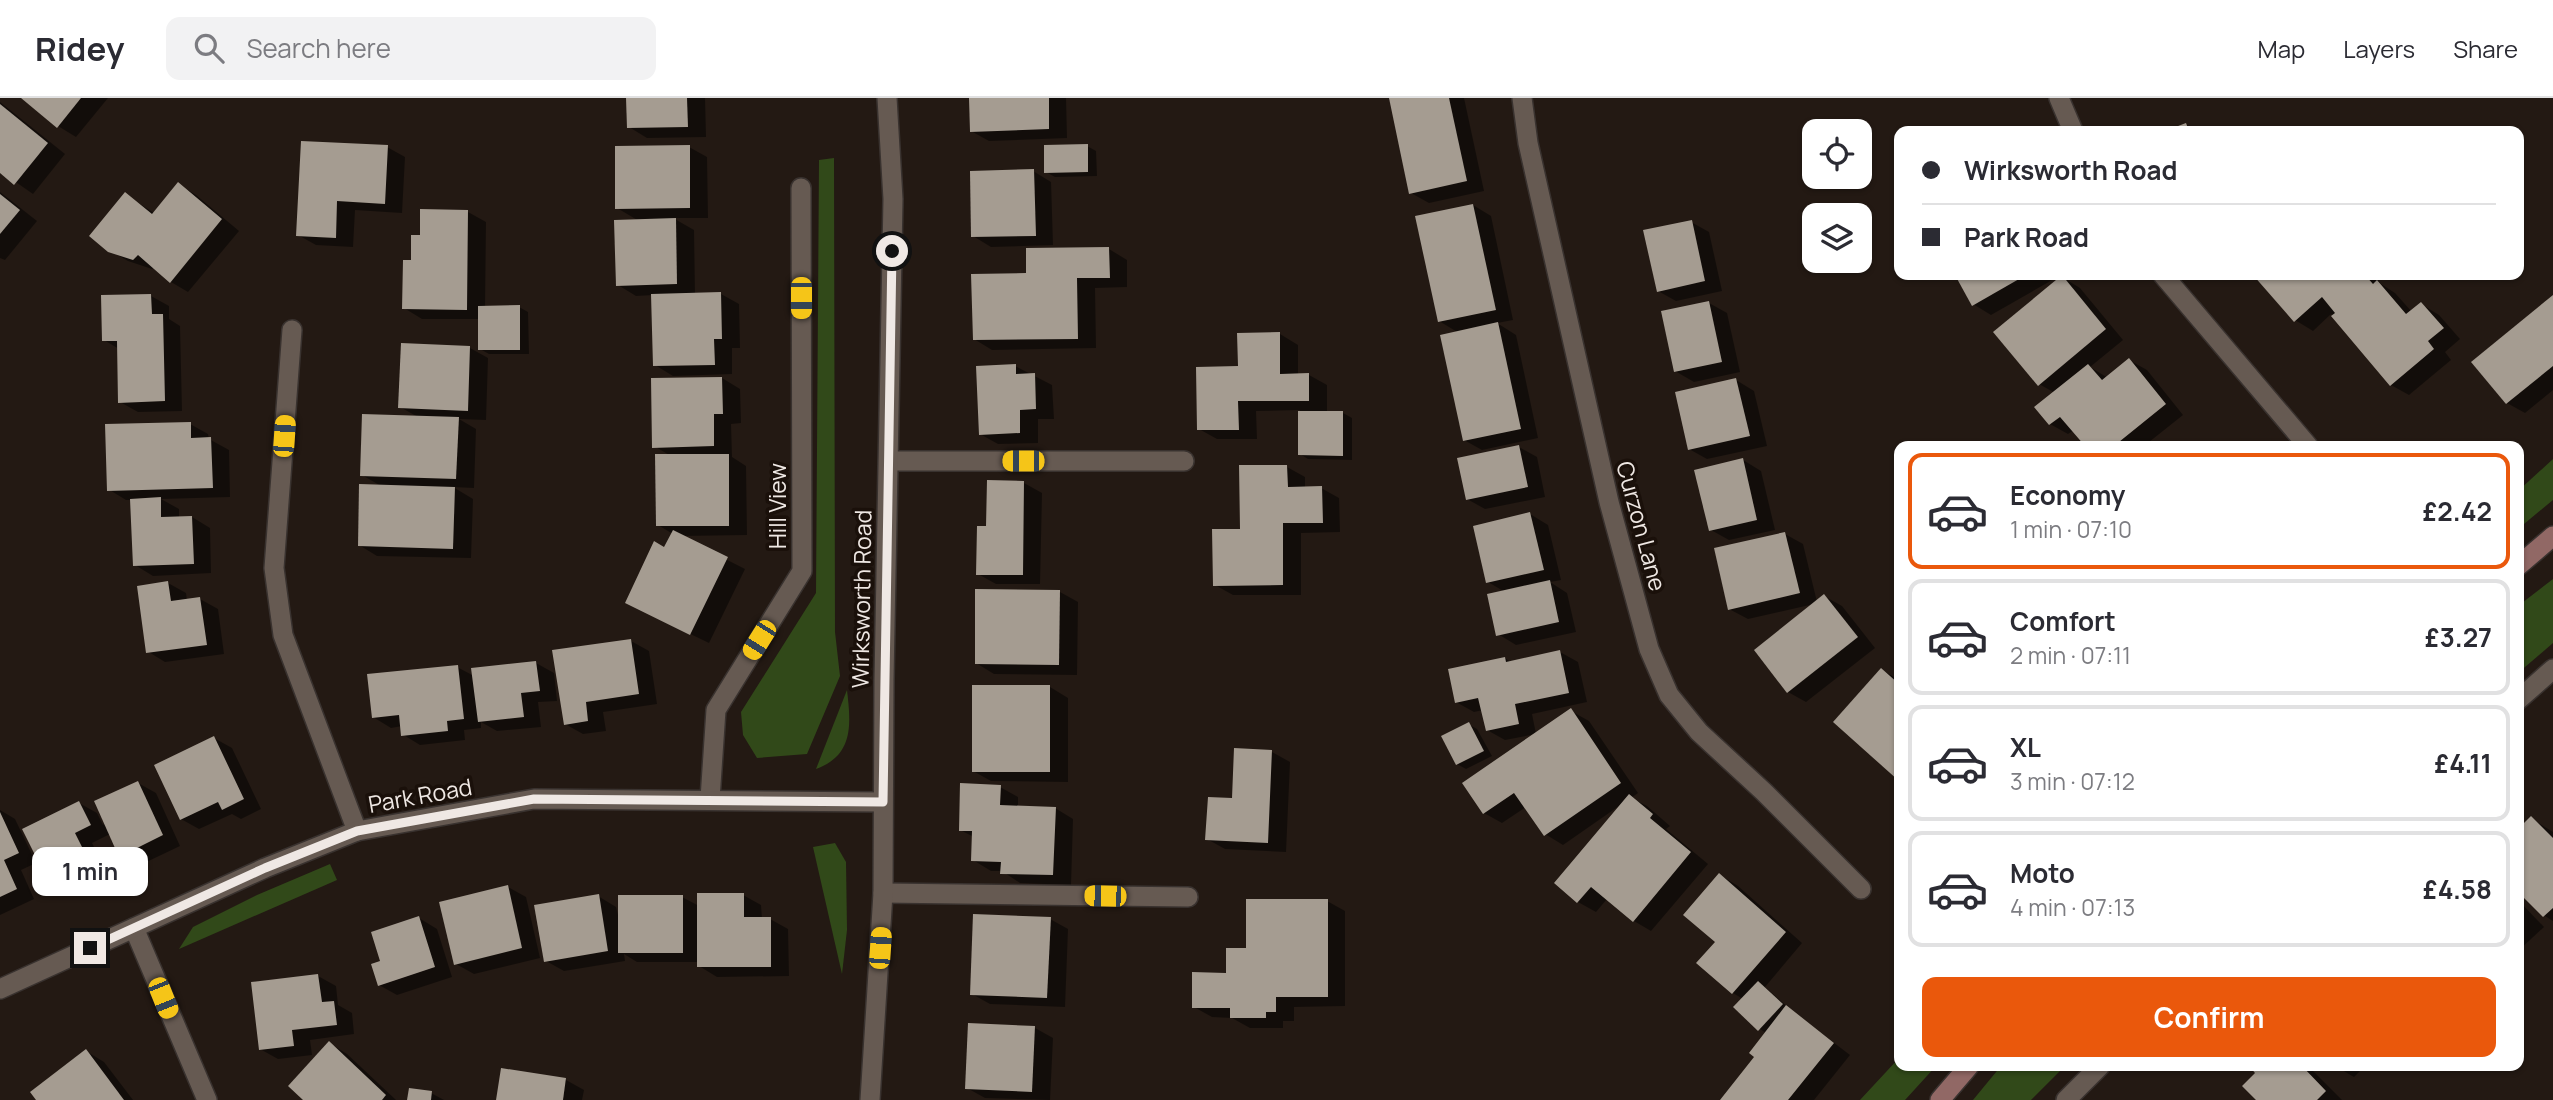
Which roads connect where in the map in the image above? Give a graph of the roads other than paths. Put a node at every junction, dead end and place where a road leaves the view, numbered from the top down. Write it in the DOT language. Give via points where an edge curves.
graph roads {
  1 [pos="887,98"];
  2 [pos="1522,98"];
  3 [pos="2059,98"];
  4 [pos="2071,126"];
  5 [pos="801,188"];
  6 [pos="2167,280"];
  7 [pos="292,330"];
  8 [pos="2304,441"];
  9 [pos="889,461"];
  10 [pos="1184,461"];
  11 [pos="2553,536"];
  12 [pos="2524,561"];
  13 [pos="2553,669"];
  14 [pos="2524,694"];
  15 [pos="710,799"];
  16 [pos="883,802"];
  17 [pos="357,831"];
  18 [pos="1861,889"];
  19 [pos="883,893"];
  20 [pos="1188,897"];
  21 [pos="134,928"];
  22 [pos="0,989"];
  23 [pos="1965,1071"];
  24 [pos="2095,1071"];
  25 [pos="207,1100"];
  26 [pos="870,1100"];
  27 [pos="1940,1100"];
  28 [pos="2066,1100"];
  1 -- 9 [label="street, Wirksworth Road" via="893,198"];
  2 -- 18 [label="street, Curzon Lane" via="1528,143 1609,502 1649,649 1669,695 1699,732"];
  3 -- 4 [label="street"];
  5 -- 15 [label="street, Hill View" via="802,571 716,710"];
  6 -- 8 [label="street"];
  7 -- 17 [label="street" via="274,568 284,635"];
  9 -- 10 [label="street"];
  9 -- 16 [label="street, Wirksworth Road"];
  11 -- 12 [label="main road"];
  13 -- 14 [label="street"];
  15 -- 16 [label="street, Park Road"];
  15 -- 17 [label="street, Park Road" via="534,799"];
  16 -- 19 [label="street, Wirksworth Road"];
  17 -- 21 [label="street, Park Road"];
  19 -- 20 [label="street"];
  19 -- 26 [label="street, Wirksworth Road"];
  21 -- 22 [label="street, Park Road"];
  21 -- 25 [label="street"];
  23 -- 27 [label="main road"];
  24 -- 28 [label="street"];
}
